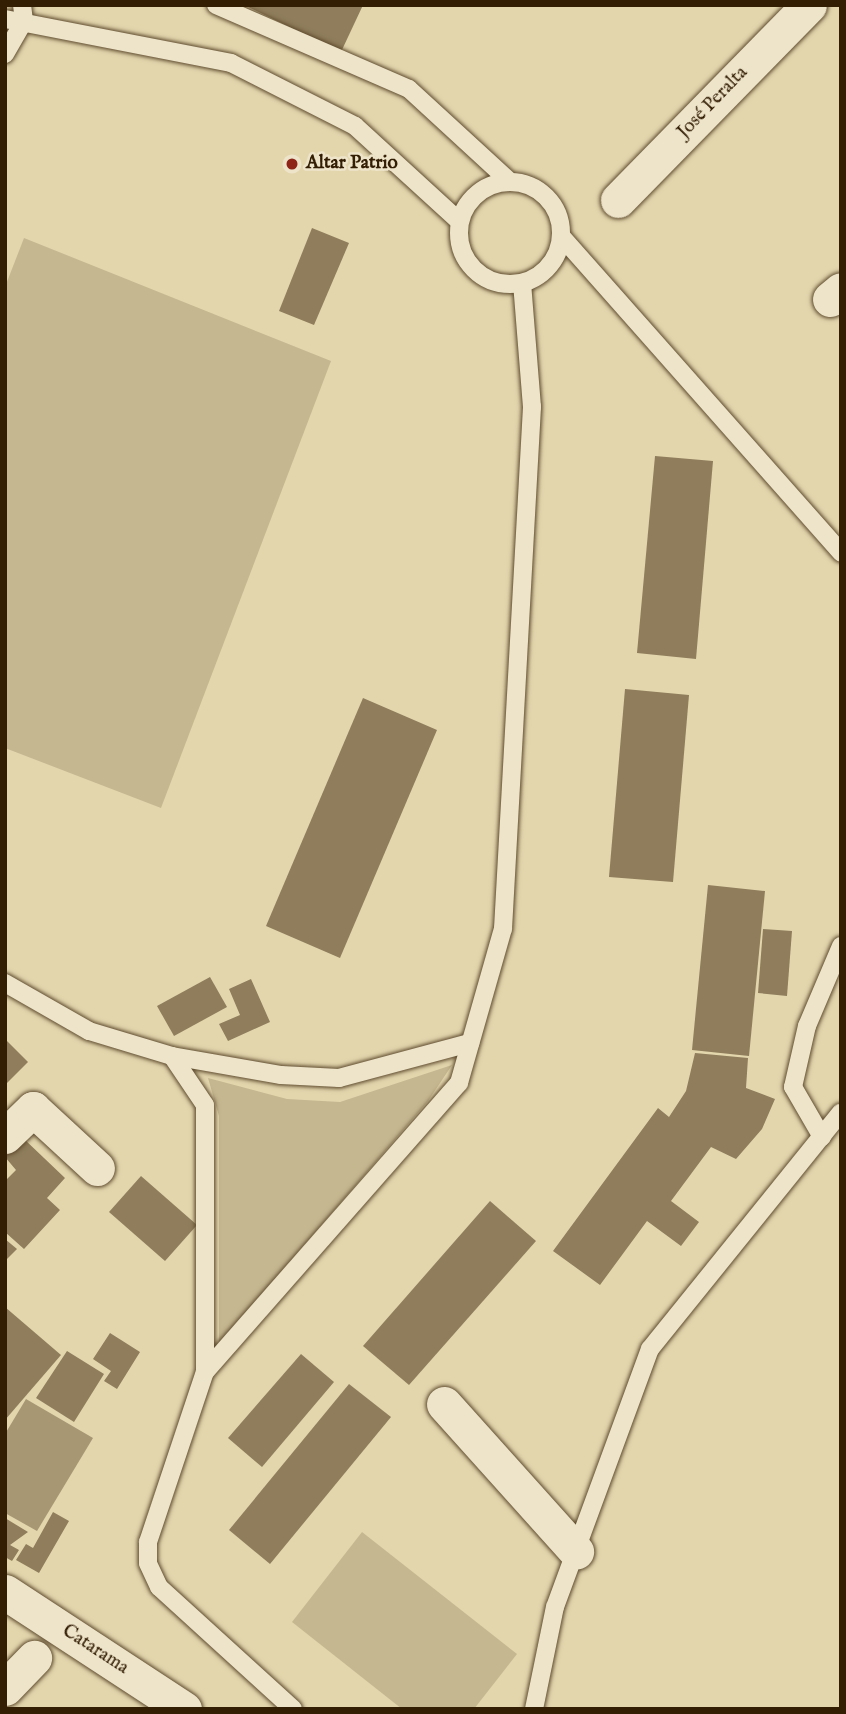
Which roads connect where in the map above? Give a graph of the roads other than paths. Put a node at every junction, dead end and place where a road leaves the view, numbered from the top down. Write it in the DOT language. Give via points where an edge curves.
graph roads {
  1 [pos="216,5"];
  2 [pos="809,5"];
  3 [pos="23,13"];
  4 [pos="5,19"];
  5 [pos="5,54"];
  6 [pos="510,181"];
  7 [pos="618,200"];
  8 [pos="459,221"];
  9 [pos="561,236"];
  10 [pos="522,283"];
  11 [pos="841,553"];
  12 [pos="841,946"];
  13 [pos="5,984"];
  14 [pos="470,1043"];
  15 [pos="172,1056"];
  16 [pos="841,1112"];
  17 [pos="5,1136"];
  18 [pos="821,1137"];
  19 [pos="97,1168"];
  20 [pos="205,1372"];
  21 [pos="444,1404"];
  22 [pos="576,1550"];
  23 [pos="5,1592"];
  24 [pos="34,1658"];
  25 [pos="5,1688"];
  26 [pos="184,1709"];
  27 [pos="293,1709"];
  28 [pos="534,1709"];
  1 -- 6 [label="lane" via="409,89"];
  2 -- 7 [label="street, José Peralta"];
  3 -- 4 [label="lane"];
  3 -- 5 [label="lane"];
  3 -- 8 [label="lane" via="231,63 295,91 355,126"];
  6 -- 8 [label="lane" via="478,193"];
  6 -- 9 [label="lane" via="534,188 553,204"];
  8 -- 10 [label="lane" via="463,255 473,270 488,280"];
  9 -- 10 [label="lane" via="550,266"];
  9 -- 11 [label="lane"];
  10 -- 14 [label="lane" via="531,407 503,929"];
  12 -- 18 [label="lane" via="807,1026 793,1087"];
  13 -- 15 [label="lane" via="89,1031"];
  14 -- 15 [label="lane" via="339,1078"];
  14 -- 20 [label="lane" via="458,1083"];
  15 -- 20 [label="lane" via="205,1105"];
  16 -- 18 [label="lane"];
  17 -- 19 [label="street" via="33,1109"];
  18 -- 22 [label="lane" via="650,1349"];
  20 -- 27 [label="lane" via="148,1542 148,1563 159,1587"];
  21 -- 22 [label="street"];
  22 -- 28 [label="lane" via="555,1607"];
  23 -- 26 [label="street, Catarama"];
  24 -- 25 [label="street"];
}
